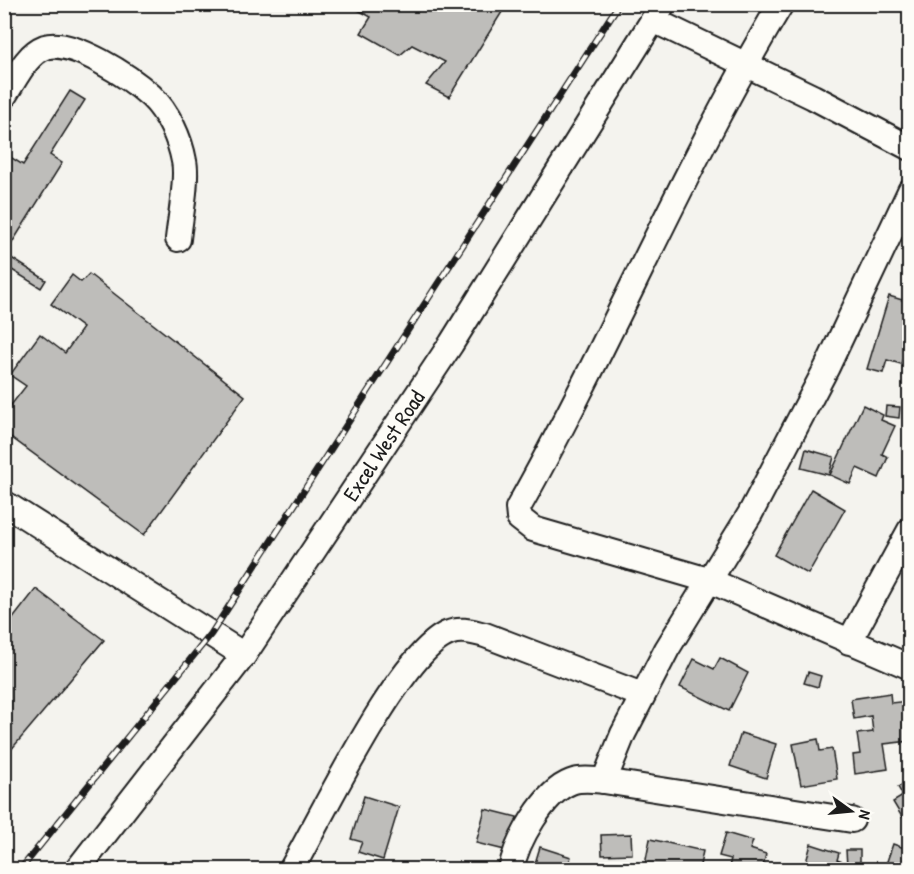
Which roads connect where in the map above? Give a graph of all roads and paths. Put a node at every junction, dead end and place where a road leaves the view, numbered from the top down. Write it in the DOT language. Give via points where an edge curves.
graph roads {
  1 [pos="781,4"];
  2 [pos="658,12"];
  3 [pos="745,65"];
  4 [pos="4,96"];
  5 [pos="909,148"];
  6 [pos="909,191"];
  7 [pos="178,239"];
  8 [pos="9,515"];
  9 [pos="909,530"];
  10 [pos="708,580"];
  11 [pos="849,642"];
  12 [pos="244,655"];
  13 [pos="909,667"];
  14 [pos="642,695"];
  15 [pos="604,781"];
  16 [pos="852,820"];
  17 [pos="77,870"];
  18 [pos="291,870"];
  19 [pos="511,870"];
  1 -- 3 [label="street"];
  2 -- 3 [label="street"];
  2 -- 12 [label="street, Excel West Road" via="438,364"];
  3 -- 5 [label="street"];
  3 -- 10 [label="street" via="518,508 519,518 533,529"];
  4 -- 7 [label="street" via="31,56 46,47 69,47 94,58 152,97 173,127 185,163"];
  6 -- 10 [label="street" via="806,408 750,514"];
  8 -- 12 [label="street"];
  9 -- 11 [label="street"];
  10 -- 11 [label="street"];
  10 -- 14 [label="street"];
  11 -- 13 [label="street"];
  12 -- 17 [label="street, Excel West Road"];
  14 -- 15 [label="street"];
  14 -- 18 [label="street" via="485,635 463,630 448,633 420,656 389,697"];
  15 -- 16 [label="street"];
  15 -- 19 [label="street" via="574,781 560,788 528,826"];
}
